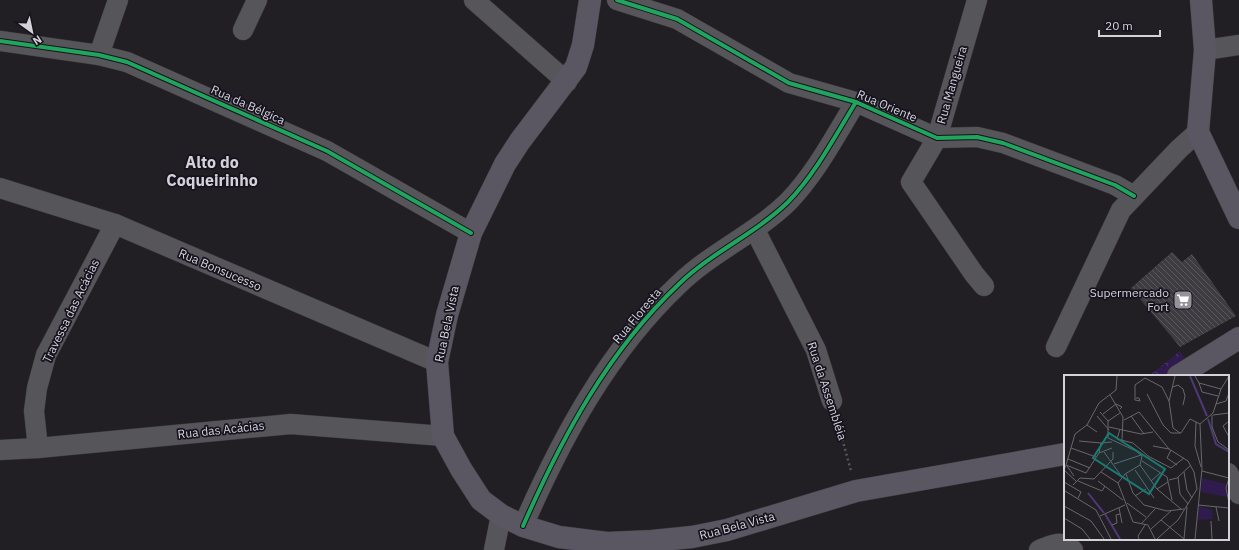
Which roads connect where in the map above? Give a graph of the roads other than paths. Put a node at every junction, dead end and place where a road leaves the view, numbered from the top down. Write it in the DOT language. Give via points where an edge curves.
graph roads {
  1 [pos="118,0"];
  2 [pos="257,0"];
  3 [pos="474,0"];
  4 [pos="590,0"];
  5 [pos="617,0"];
  6 [pos="977,0"];
  7 [pos="1201,0"];
  8 [pos="242,30"];
  9 [pos="0,41"];
  10 [pos="1239,45"];
  11 [pos="1205,50"];
  12 [pos="99,54"];
  13 [pos="567,82"];
  14 [pos="856,102"];
  15 [pos="1198,132"];
  16 [pos="937,138"];
  17 [pos="0,188"];
  18 [pos="1134,196"];
  19 [pos="1239,218"];
  20 [pos="115,224"];
  21 [pos="755,230"];
  22 [pos="471,233"];
  23 [pos="984,286"];
  24 [pos="1239,338"];
  25 [pos="1056,348"];
  26 [pos="437,362"];
  27 [pos="1180,375"];
  28 [pos="832,400"];
  29 [pos="443,436"];
  30 [pos="38,448"];
  31 [pos="0,450"];
  32 [pos="1064,454"];
  33 [pos="1229,475"];
  34 [pos="1239,494"];
  35 [pos="502,515"];
  36 [pos="523,526"];
  37 [pos="1071,544"];
  38 [pos="494,550"];
  39 [pos="1039,550"];
  1 -- 12 [label="street"];
  2 -- 8 [label="street"];
  3 -- 13 [label="street"];
  4 -- 13 [label="main road, Rua Bela Vista" via="583,44 576,67"];
  5 -- 14 [label="street, Rua Oriente" via="678,19 789,83"];
  6 -- 16 [label="street, Rua Mangueira"];
  7 -- 11 [label="main road"];
  9 -- 12 [label="street, Rua da Bélgica"];
  10 -- 11 [label="street"];
  11 -- 15 [label="main road"];
  12 -- 22 [label="street, Rua da Bélgica" via="127,62 327,151"];
  13 -- 22 [label="main road, Rua Bela Vista" via="505,164"];
  14 -- 16 [label="street, Rua Oriente"];
  14 -- 21 [label="street, Rua Floresta" via="812,171 788,202"];
  15 -- 18 [label="street"];
  15 -- 19 [label="main road"];
  16 -- 18 [label="street, Rua Oriente" via="977,137 1003,143 1115,185"];
  16 -- 23 [label="street, Rua Mangueira" via="911,182"];
  17 -- 20 [label="street, Rua Bonsucesso"];
  18 -- 25 [label="street" via="1121,210 1112,227"];
  20 -- 26 [label="street, Rua Bonsucesso"];
  20 -- 30 [label="street, Travessa das Acácias" via="46,355 34,411"];
  21 -- 28 [label="street, Rua da Assembléia" via="816,350"];
  21 -- 36 [label="street, Rua Floresta" via="680,282 623,347 588,397 547,473"];
  22 -- 26 [label="main road, Rua Bela Vista" via="447,315"];
  24 -- 27 [label="main road"];
  26 -- 29 [label="main road, Rua Bela Vista"];
  29 -- 30 [label="street, Rua das Acácias" via="291,424"];
  29 -- 35 [label="main road, Rua Bela Vista" via="481,500"];
  30 -- 31 [label="street, Rua das Acácias"];
  32 -- 36 [label="main road, Rua Bela Vista" via="856,491 727,530 692,537 607,543 559,537"];
  33 -- 34 [label="street"];
  35 -- 36 [label="main road, Rua Bela Vista"];
  35 -- 38 [label="street"];
  37 -- 39 [label="street" via="1060,542"];
}
